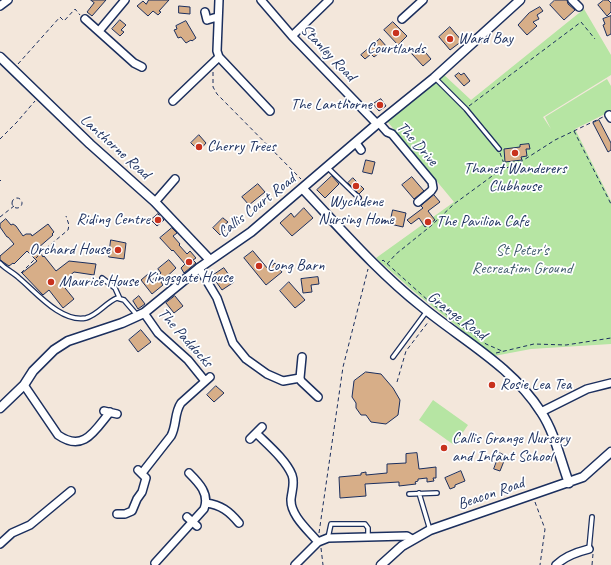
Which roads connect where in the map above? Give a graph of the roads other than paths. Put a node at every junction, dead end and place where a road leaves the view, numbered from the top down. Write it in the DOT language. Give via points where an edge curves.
graph roads {
  1 [pos="8,0"];
  2 [pos="125,0"];
  3 [pos="219,0"];
  4 [pos="261,0"];
  5 [pos="329,0"];
  6 [pos="519,0"];
  7 [pos="572,0"];
  8 [pos="422,3"];
  9 [pos="0,6"];
  10 [pos="579,7"];
  11 [pos="205,12"];
  12 [pos="217,17"];
  13 [pos="85,19"];
  14 [pos="402,19"];
  15 [pos="99,31"];
  16 [pos="292,36"];
  17 [pos="0,57"];
  18 [pos="216,59"];
  19 [pos="142,67"];
  20 [pos="434,78"];
  21 [pos="173,101"];
  22 [pos="270,111"];
  23 [pos="378,123"];
  24 [pos="499,149"];
  25 [pos="328,167"];
  26 [pos="175,178"];
  27 [pos="305,187"];
  28 [pos="359,198"];
  29 [pos="155,202"];
  30 [pos="418,202"];
  31 [pos="210,260"];
  32 [pos="0,263"];
  33 [pos="199,268"];
  34 [pos="102,278"];
  35 [pos="120,299"];
  36 [pos="428,311"];
  37 [pos="141,314"];
  38 [pos="302,357"];
  39 [pos="393,357"];
  40 [pos="300,378"];
  41 [pos="611,382"];
  42 [pos="24,385"];
  43 [pos="316,393"];
  44 [pos="0,408"];
  45 [pos="110,412"];
  46 [pos="541,412"];
  47 [pos="262,427"];
  48 [pos="256,433"];
  49 [pos="250,439"];
  50 [pos="611,452"];
  51 [pos="193,474"];
  52 [pos="569,482"];
  53 [pos="71,491"];
  54 [pos="437,493"];
  55 [pos="409,494"];
  56 [pos="419,494"];
  57 [pos="206,503"];
  58 [pos="117,514"];
  59 [pos="592,517"];
  60 [pos="238,518"];
  61 [pos="430,530"];
  62 [pos="328,538"];
  63 [pos="368,538"];
  64 [pos="412,539"];
  65 [pos="319,542"];
  66 [pos="0,544"];
  67 [pos="589,549"];
  68 [pos="154,562"];
  69 [pos="295,565"];
  70 [pos="381,565"];
  71 [pos="556,565"];
  1 -- 9 [label="street"];
  2 -- 15 [label="street"];
  3 -- 12 [label="street"];
  4 -- 16 [label="street, Stanley Road"];
  5 -- 16 [label="street"];
  6 -- 20 [label="street, Callis Court Road"];
  7 -- 10 [label="street"];
  8 -- 14 [label="street"];
  11 -- 12 [label="street" via="207,20"];
  12 -- 18 [label="street"];
  13 -- 15 [label="street"];
  15 -- 19 [label="street" via="134,63"];
  16 -- 23 [label="street, Stanley Road"];
  17 -- 29 [label="street, Lanthorne Road" via="90,144"];
  18 -- 21 [label="street"];
  18 -- 22 [label="street"];
  20 -- 23 [label="street, Callis Court Road"];
  20 -- 24 [label="lane" via="466,109"];
  23 -- 25 [label="street, Callis Court Road" via="358,147"];
  23 -- 30 [label="street, The Drive" via="392,134 432,182 431,191"];
  25 -- 27 [label="street, Callis Court Road"];
  25 -- 28 [label="lane"];
  26 -- 29 [label="street"];
  27 -- 31 [label="street, Callis Court Road" via="251,232"];
  27 -- 36 [label="street, Grange Road" via="370,261"];
  29 -- 31 [label="street, Lanthorne Road"];
  31 -- 33 [label="street, Callis Court Road"];
  32 -- 35 [label="lane" via="61,313 74,317 94,315 116,298"];
  33 -- 37 [label="street, Callis Court Road"];
  33 -- 40 [label="street" via="217,298 233,343 246,359 267,374 283,381"];
  34 -- 35 [label="lane" via="115,288"];
  35 -- 37 [label="lane"];
  36 -- 39 [label="lane"];
  36 -- 46 [label="street, Grange Road" via="488,356 522,387"];
  37 -- 42 [label="street, Callis Court Road" via="68,340 33,371"];
  37 -- 58 [label="street, The Paddocks" via="207,379 178,408 171,436 142,473 142,492 132,511"];
  38 -- 40 [label="street"];
  40 -- 43 [label="street"];
  41 -- 46 [label="street" via="587,389"];
  42 -- 44 [label="street, Callis Court Road"];
  42 -- 45 [label="street" via="58,435 74,443 86,439"];
  46 -- 52 [label="street, Grange Road" via="557,445"];
  47 -- 48 [label="street"];
  48 -- 49 [label="street"];
  48 -- 65 [label="street" via="292,473 294,483 291,499 294,512"];
  50 -- 52 [label="street, Beacon Road" via="583,477"];
  51 -- 57 [label="street" via="203,489"];
  52 -- 61 [label="street, Beacon Road"];
  53 -- 66 [label="street" via="30,525 12,533"];
  54 -- 56 [label="lane"];
  55 -- 56 [label="lane"];
  56 -- 61 [label="lane"];
  57 -- 60 [label="street" via="218,504"];
  57 -- 68 [label="street" via="192,522"];
  59 -- 67 [label="lane"];
  61 -- 64 [label="street, Beacon Road"];
  62 -- 63 [label="street"];
  62 -- 63 [label="lane" via="331,524 366,524"];
  62 -- 65 [label="street"];
  63 -- 64 [label="street" via="407,536"];
  64 -- 70 [label="street, Beacon Road"];
  65 -- 69 [label="street"];
  67 -- 71 [label="street" via="574,553"];
}
